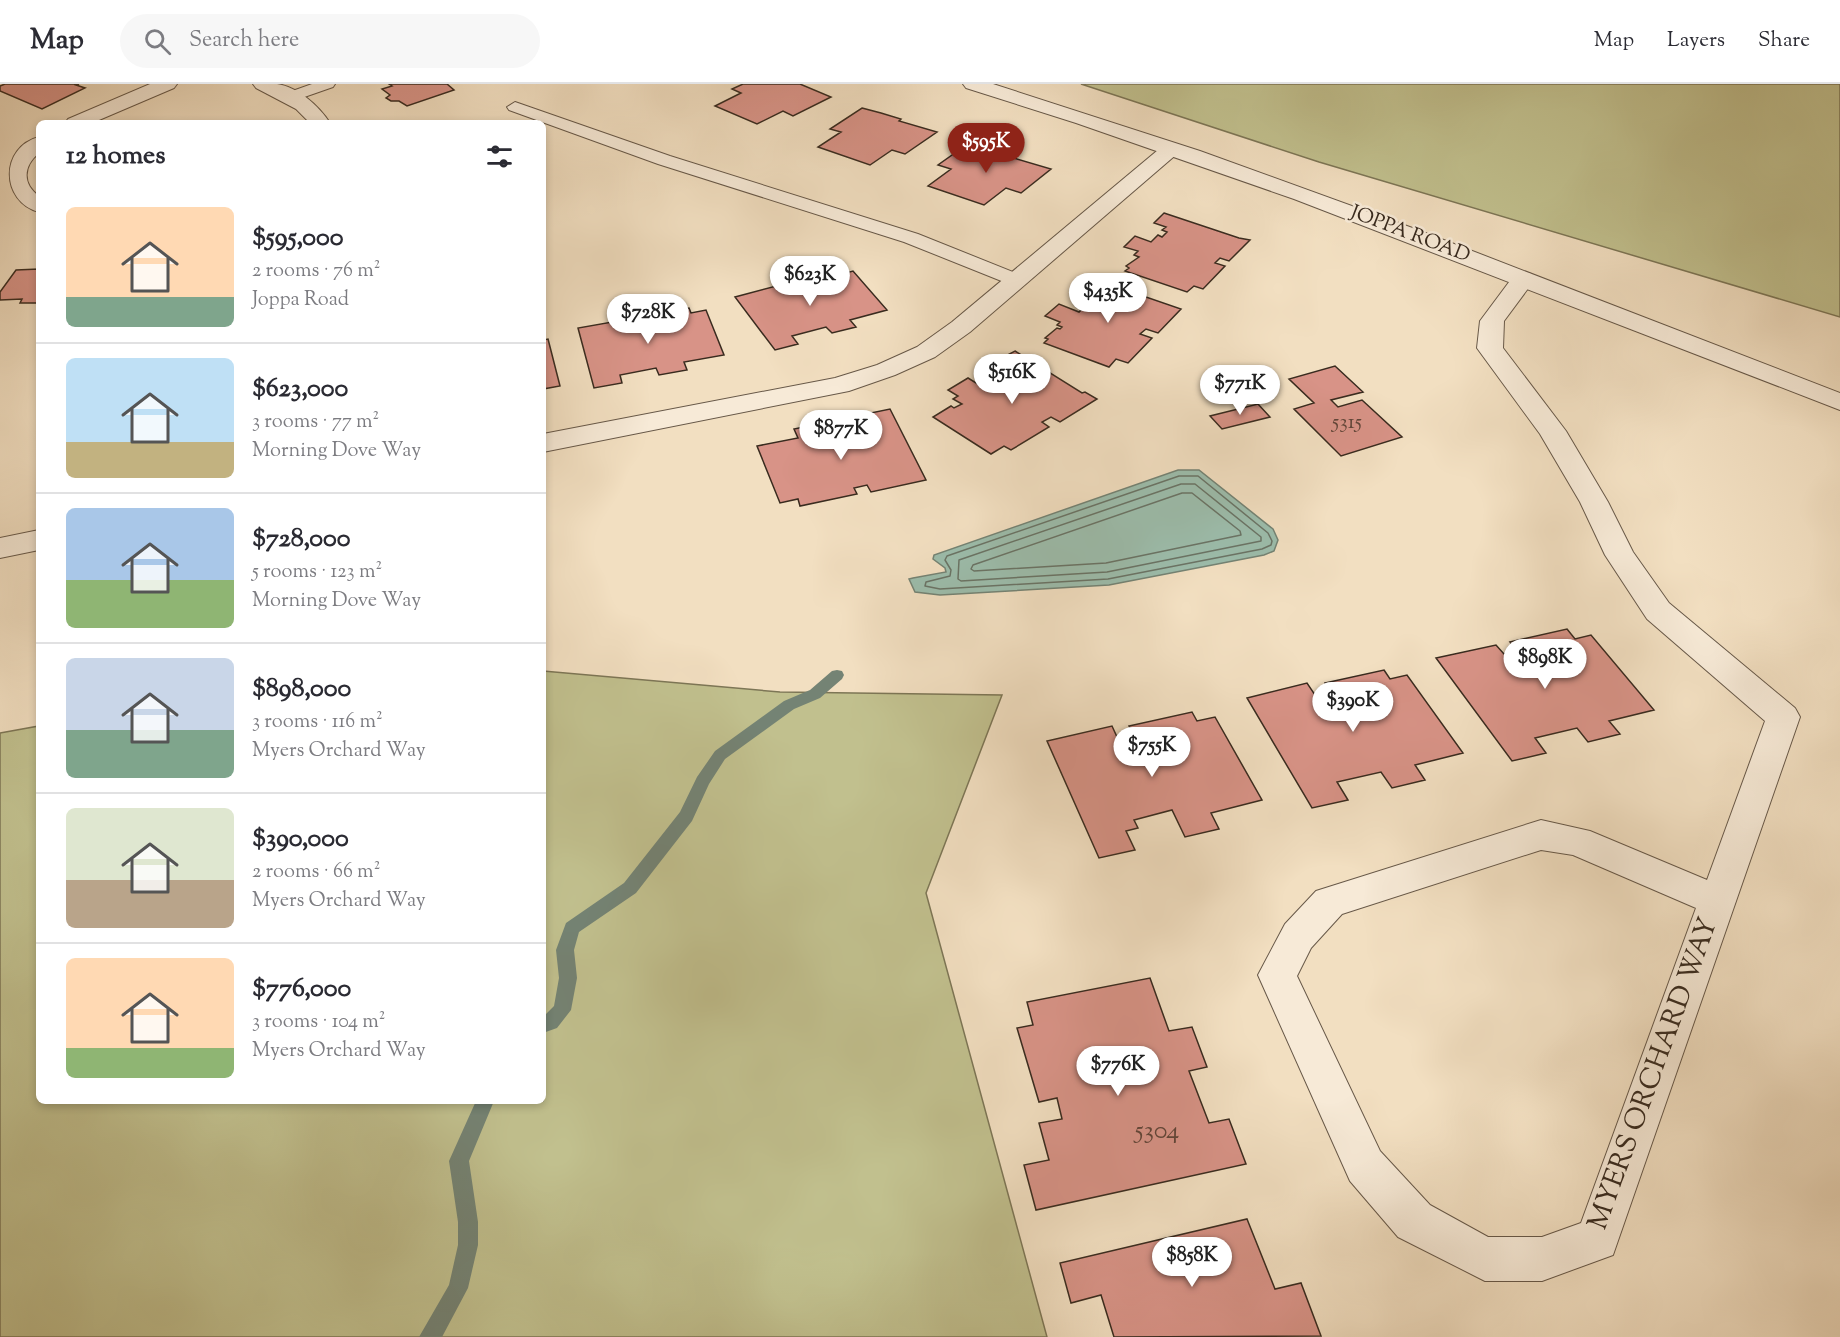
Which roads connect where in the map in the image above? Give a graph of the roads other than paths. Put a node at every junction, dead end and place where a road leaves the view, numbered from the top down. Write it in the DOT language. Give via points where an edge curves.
graph roads {
  1 [pos="167,84"];
  2 [pos="263,84"];
  3 [pos="327,84"];
  4 [pos="973,84"];
  5 [pos="290,97"];
  6 [pos="515,107"];
  7 [pos="82,120"];
  8 [pos="319,120"];
  9 [pos="36,146"];
  10 [pos="1171,149"];
  11 [pos="36,204"];
  12 [pos="1523,279"];
  13 [pos="1016,280"];
  14 [pos="1840,402"];
  15 [pos="546,442"];
  16 [pos="36,541"];
  17 [pos="0,548"];
  18 [pos="1718,901"];
  1 -- 7 [label="street"];
  2 -- 5 [label="street"];
  3 -- 5 [label="lane"];
  4 -- 10 [label="street, JOPPA ROAD"];
  5 -- 8 [label="street"];
  6 -- 13 [label="lane" via="664,160 911,238"];
  9 -- 11 [label="street" via="21,158 15,170 17,186 27,200"];
  10 -- 12 [label="street, JOPPA ROAD"];
  10 -- 13 [label="street"];
  12 -- 14 [label="street, JOPPA ROAD"];
  12 -- 18 [label="street, MYERS ORCHARD WAY" via="1492,321 1490,348 1552,431 1620,555 1658,611 1783,717"];
  13 -- 15 [label="street" via="926,352 886,370 840,385"];
  16 -- 17 [label="street"];
  18 -- 18 [label="street, MYERS ORCHARD WAY" via="1597,1239 1542,1259 1485,1259 1414,1221 1365,1166 1277,975 1298,936 1329,902 1541,835 1577,841"];
}
